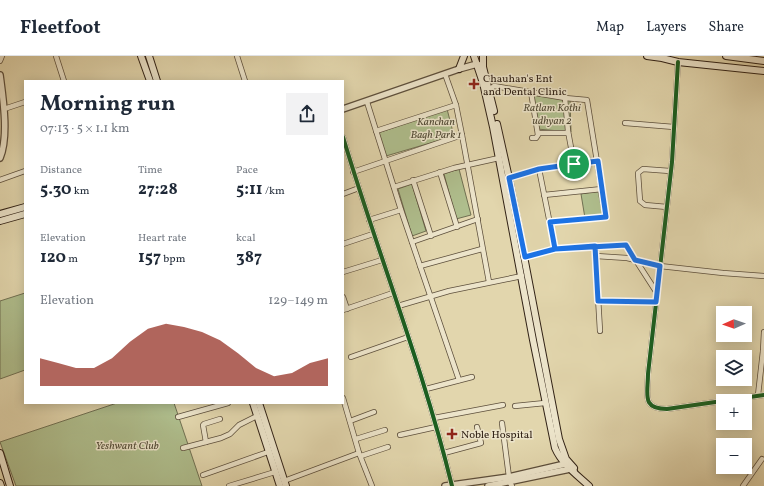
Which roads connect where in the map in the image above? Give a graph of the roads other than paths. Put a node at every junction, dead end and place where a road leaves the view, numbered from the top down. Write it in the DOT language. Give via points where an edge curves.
graph roads {
  1 [pos="2,56"];
  2 [pos="56,56"];
  3 [pos="141,56"];
  4 [pos="149,56"];
  5 [pos="237,56"];
  6 [pos="464,56"];
  7 [pos="474,56"];
  8 [pos="483,56"];
  9 [pos="647,56"];
  10 [pos="726,56"];
  11 [pos="0,61"];
  12 [pos="764,61"];
  13 [pos="678,62"];
  14 [pos="477,64"];
  15 [pos="483,67"];
  16 [pos="459,69"];
  17 [pos="764,71"];
  18 [pos="445,74"];
  19 [pos="0,75"];
  20 [pos="64,80"];
  21 [pos="150,80"];
  22 [pos="157,80"];
  23 [pos="245,80"];
  24 [pos="484,86"];
  25 [pos="489,90"];
  26 [pos="531,92"];
  27 [pos="565,98"];
  28 [pos="24,102"];
  29 [pos="367,102"];
  30 [pos="456,105"];
  31 [pos="4,109"];
  32 [pos="344,109"];
  33 [pos="625,123"];
  34 [pos="674,127"];
  35 [pos="376,131"];
  36 [pos="538,133"];
  37 [pos="568,133"];
  38 [pos="462,134"];
  39 [pos="532,138"];
  40 [pos="344,140"];
  41 [pos="0,158"];
  42 [pos="500,158"];
  43 [pos="385,161"];
  44 [pos="598,161"];
  45 [pos="468,164"];
  46 [pos="574,164"];
  47 [pos="539,169"];
  48 [pos="670,171"];
  49 [pos="24,172"];
  50 [pos="353,172"];
  51 [pos="440,172"];
  52 [pos="509,178"];
  53 [pos="0,180"];
  54 [pos="413,180"];
  55 [pos="394,187"];
  56 [pos="359,188"];
  57 [pos="602,189"];
  58 [pos="344,194"];
  59 [pos="544,195"];
  60 [pos="24,207"];
  61 [pos="667,207"];
  62 [pos="401,210"];
  63 [pos="0,214"];
  64 [pos="24,214"];
  65 [pos="478,219"];
  66 [pos="369,220"];
  67 [pos="0,221"];
  68 [pos="550,222"];
  69 [pos="457,227"];
  70 [pos="373,234"];
  71 [pos="431,236"];
  72 [pos="412,242"];
  73 [pos="344,244"];
  74 [pos="595,246"];
  75 [pos="482,249"];
  76 [pos="555,249"];
  77 [pos="596,256"];
  78 [pos="525,257"];
  79 [pos="382,260"];
  80 [pos="635,260"];
  81 [pos="420,266"];
  82 [pos="660,266"];
  83 [pos="344,272"];
  84 [pos="522,276"];
  85 [pos="764,276"];
  86 [pos="489,282"];
  87 [pos="393,293"];
  88 [pos="657,294"];
  89 [pos="429,296"];
  90 [pos="598,301"];
  91 [pos="656,302"];
  92 [pos="398,306"];
  93 [pos="345,310"];
  94 [pos="600,331"];
  95 [pos="764,332"];
  96 [pos="408,337"];
  97 [pos="763,351"];
  98 [pos="351,357"];
  99 [pos="472,377"];
  100 [pos="459,380"];
  101 [pos="426,390"];
  102 [pos="758,395"];
  103 [pos="764,395"];
  104 [pos="344,401"];
  105 [pos="545,403"];
  106 [pos="224,404"];
  107 [pos="253,404"];
  108 [pos="259,404"];
  109 [pos="503,405"];
  110 [pos="515,406"];
  111 [pos="374,412"];
  112 [pos="257,416"];
  113 [pos="178,417"];
  114 [pos="434,418"];
  115 [pos="220,419"];
  116 [pos="350,421"];
  117 [pos="502,423"];
  118 [pos="436,427"];
  119 [pos="477,427"];
  120 [pos="385,430"];
  121 [pos="400,435"];
  122 [pos="356,440"];
  123 [pos="206,442"];
  124 [pos="388,447"];
  125 [pos="183,448"];
  126 [pos="268,452"];
  127 [pos="0,453"];
  128 [pos="444,453"];
  129 [pos="360,454"];
  130 [pos="762,459"];
  131 [pos="565,464"];
  132 [pos="574,470"];
  133 [pos="275,472"];
  134 [pos="203,476"];
  135 [pos="510,482"];
  136 [pos="0,483"];
  137 [pos="285,483"];
  138 [pos="452,485"];
  139 [pos="1,486"];
  140 [pos="10,486"];
  141 [pos="229,486"];
  142 [pos="280,486"];
  143 [pos="372,486"];
  144 [pos="445,486"];
  145 [pos="488,486"];
  146 [pos="589,486"];
  147 [pos="592,486"];
  148 [pos="743,486"];
  1 -- 11 [label="street"];
  2 -- 20 [label="street"];
  3 -- 21 [label="main road"];
  4 -- 22 [label="main road"];
  5 -- 23 [label="street"];
  6 -- 16 [label="main road"];
  7 -- 14 [label="main road"];
  8 -- 15 [label="main road"];
  9 -- 13 [label="main road"];
  10 -- 12 [label="main road"];
  13 -- 17 [label="main road"];
  13 -- 34 [label="street"];
  14 -- 15 [label="street"];
  14 -- 16 [label="street"];
  14 -- 24 [label="main road"];
  15 -- 25 [label="main road"];
  16 -- 18 [label="street"];
  18 -- 29 [label="street"];
  18 -- 30 [label="street"];
  19 -- 31 [label="street"];
  24 -- 25 [label="street"];
  24 -- 42 [label="main road"];
  25 -- 26 [label="street" via="494,86"];
  25 -- 52 [label="main road"];
  26 -- 27 [label="street"];
  26 -- 36 [label="street"];
  27 -- 37 [label="street"];
  27 -- 44 [label="street" via="587,100"];
  28 -- 31 [label="street"];
  29 -- 32 [label="street"];
  29 -- 35 [label="street"];
  30 -- 35 [label="street"];
  30 -- 38 [label="street"];
  31 -- 41 [label="street"];
  33 -- 34 [label="street"];
  34 -- 48 [label="street"];
  35 -- 43 [label="street"];
  36 -- 37 [label="street"];
  36 -- 39 [label="street" via="538,137"];
  37 -- 46 [label="street"];
  38 -- 43 [label="street"];
  38 -- 45 [label="street"];
  40 -- 50 [label="street"];
  42 -- 45 [label="street"];
  42 -- 84 [label="main road"];
  43 -- 50 [label="street"];
  43 -- 55 [label="street"];
  44 -- 46 [label="street"];
  44 -- 57 [label="street"];
  45 -- 51 [label="street"];
  45 -- 65 [label="street"];
  46 -- 47 [label="street"];
  47 -- 52 [label="street"];
  47 -- 59 [label="street"];
  48 -- 61 [label="street"];
  48 -- 61 [label="street" via="643,169 638,173 642,204"];
  49 -- 53 [label="street"];
  50 -- 56 [label="street"];
  51 -- 54 [label="street"];
  51 -- 69 [label="street"];
  52 -- 78 [label="main road"];
  54 -- 55 [label="street"];
  54 -- 71 [label="street"];
  55 -- 62 [label="street"];
  56 -- 58 [label="street"];
  56 -- 66 [label="street"];
  57 -- 59 [label="street"];
  57 -- 68 [label="street" via="606,217"];
  59 -- 68 [label="street"];
  60 -- 63 [label="main road"];
  61 -- 82 [label="street"];
  62 -- 66 [label="street"];
  62 -- 72 [label="street"];
  64 -- 67 [label="main road"];
  65 -- 69 [label="street"];
  65 -- 75 [label="street"];
  66 -- 70 [label="street"];
  68 -- 76 [label="street"];
  69 -- 71 [label="street"];
  70 -- 73 [label="street"];
  70 -- 79 [label="street"];
  71 -- 72 [label="street"];
  72 -- 81 [label="street"];
  74 -- 76 [label="street"];
  74 -- 77 [label="street"];
  74 -- 80 [label="street" via="626,245"];
  75 -- 81 [label="street"];
  75 -- 86 [label="street"];
  76 -- 78 [label="street"];
  77 -- 80 [label="street"];
  77 -- 90 [label="street"];
  78 -- 132 [label="main road" via="560,439 566,458"];
  79 -- 83 [label="street"];
  79 -- 87 [label="street"];
  80 -- 82 [label="street"];
  80 -- 88 [label="street"];
  81 -- 89 [label="street"];
  82 -- 85 [label="street"];
  82 -- 88 [label="street"];
  84 -- 86 [label="street"];
  84 -- 105 [label="main road"];
  86 -- 89 [label="street"];
  87 -- 92 [label="street"];
  87 -- 93 [label="street"];
  88 -- 91 [label="street"];
  89 -- 92 [label="street"];
  89 -- 100 [label="street"];
  90 -- 91 [label="street"];
  90 -- 94 [label="street"];
  91 -- 102 [label="street" via="648,374 648,402 652,407 667,409"];
  92 -- 96 [label="street"];
  95 -- 97 [label="street"];
  96 -- 98 [label="street"];
  96 -- 101 [label="street"];
  97 -- 102 [label="street"];
  99 -- 100 [label="street"];
  100 -- 101 [label="street"];
  101 -- 114 [label="street"];
  102 -- 103 [label="street"];
  104 -- 116 [label="street"];
  105 -- 110 [label="street"];
  105 -- 131 [label="main road" via="555,448"];
  106 -- 113 [label="street"];
  107 -- 112 [label="main road"];
  108 -- 137 [label="main road"];
  109 -- 114 [label="street"];
  111 -- 116 [label="street"];
  112 -- 123 [label="street" via="239,424 230,434"];
  112 -- 126 [label="main road"];
  114 -- 118 [label="street"];
  115 -- 123 [label="street" via="203,425"];
  116 -- 122 [label="street"];
  117 -- 135 [label="street"];
  118 -- 121 [label="street"];
  118 -- 128 [label="street"];
  119 -- 128 [label="street" via="480,443"];
  120 -- 122 [label="street"];
  122 -- 129 [label="street"];
  123 -- 125 [label="street"];
  124 -- 129 [label="street"];
  126 -- 133 [label="main road"];
  126 -- 134 [label="street"];
  127 -- 140 [label="main road"];
  128 -- 138 [label="street"];
  129 -- 137 [label="street"];
  129 -- 143 [label="street"];
  130 -- 148 [label="street"];
  131 -- 132 [label="main road"];
  131 -- 135 [label="street"];
  132 -- 135 [label="street"];
  132 -- 146 [label="main road"];
  132 -- 147 [label="main road"];
  133 -- 141 [label="street"];
  133 -- 142 [label="main road"];
  135 -- 138 [label="street"];
  135 -- 145 [label="street"];
  136 -- 139 [label="main road"];
  138 -- 144 [label="street"];
}
